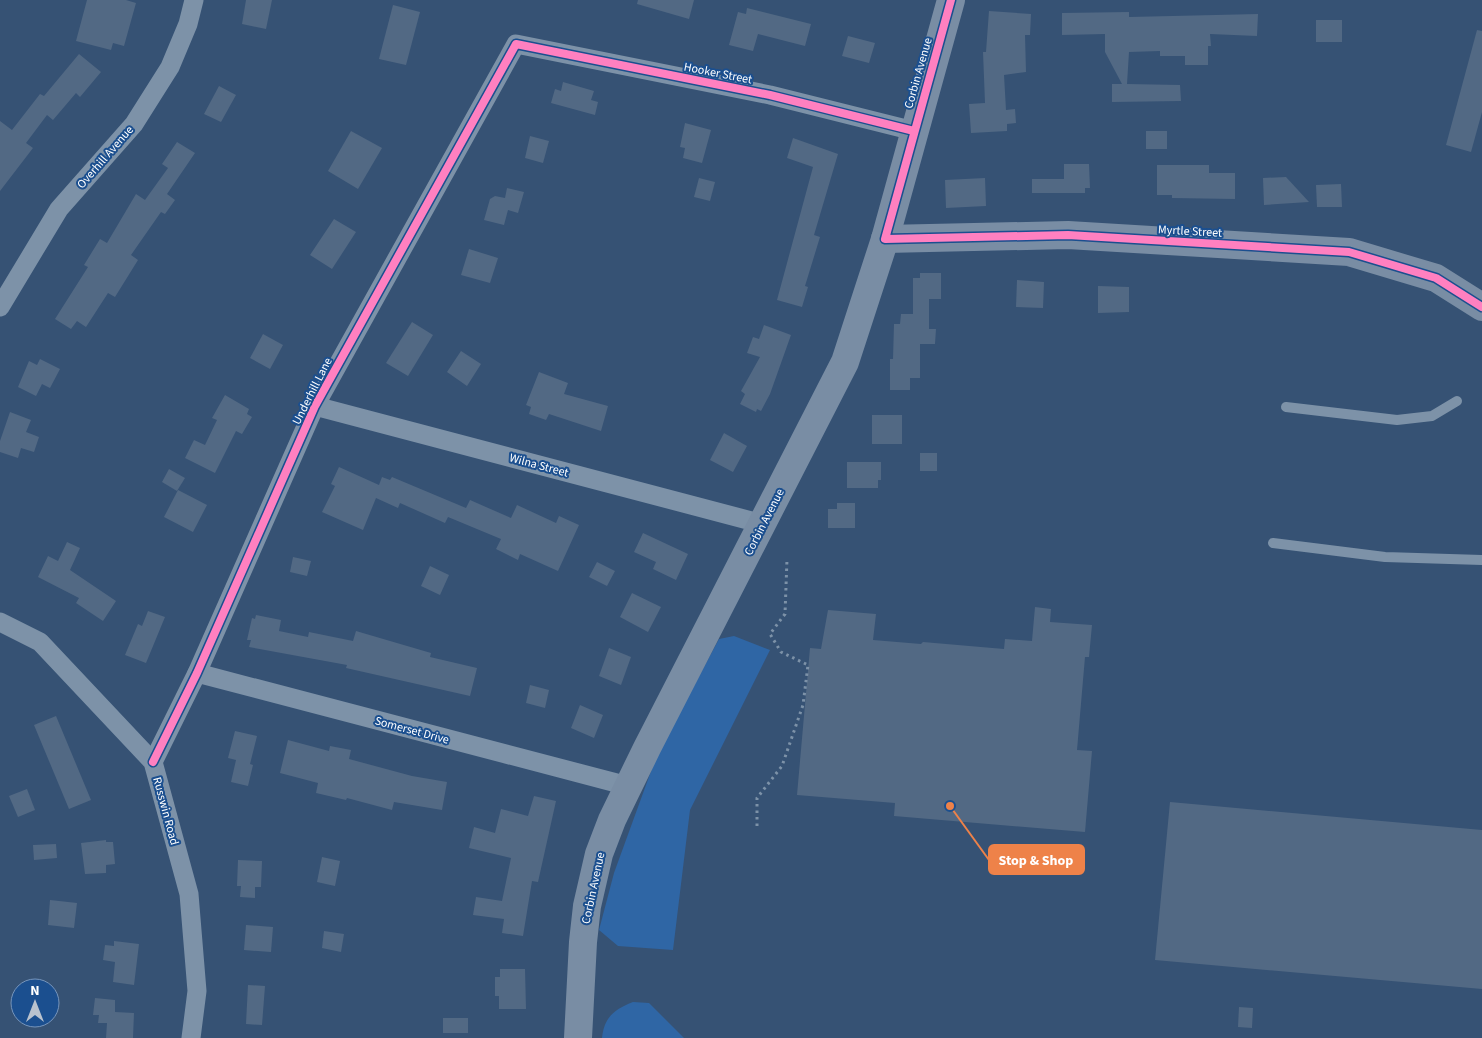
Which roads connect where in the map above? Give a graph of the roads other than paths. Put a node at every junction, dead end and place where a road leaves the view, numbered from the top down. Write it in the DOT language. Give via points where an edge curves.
graph roads {
  1 [pos="194,0"];
  2 [pos="951,0"];
  3 [pos="516,44"];
  4 [pos="914,131"];
  5 [pos="885,239"];
  6 [pos="0,307"];
  7 [pos="1482,307"];
  8 [pos="1456,401"];
  9 [pos="315,406"];
  10 [pos="1286,407"];
  11 [pos="763,524"];
  12 [pos="1273,543"];
  13 [pos="1482,560"];
  14 [pos="0,622"];
  15 [pos="197,673"];
  16 [pos="152,762"];
  17 [pos="628,786"];
  18 [pos="191,1038"];
  19 [pos="578,1038"];
  1 -- 6 [label="street, Overhill Avenue" via="170,67 134,124 59,209"];
  2 -- 4 [label="main road, Corbin Avenue"];
  3 -- 4 [label="street, Hooker Street" via="770,95"];
  3 -- 9 [label="street, Underhill Lane"];
  4 -- 5 [label="main road, Corbin Avenue"];
  5 -- 7 [label="main road, Myrtle Street" via="1068,236 1349,252 1436,278"];
  5 -- 11 [label="main road, Corbin Avenue" via="845,362"];
  8 -- 10 [label="lane" via="1432,416 1397,420"];
  9 -- 11 [label="street, Wilna Street"];
  9 -- 15 [label="street, Underhill Lane"];
  11 -- 17 [label="main road, Corbin Avenue"];
  12 -- 13 [label="lane" via="1385,557"];
  14 -- 16 [label="street, Russwin Road" via="40,642"];
  15 -- 16 [label="street, Underhill Lane"];
  15 -- 17 [label="street, Somerset Drive"];
  16 -- 18 [label="street, Russwin Road" via="189,894 197,991"];
  17 -- 19 [label="main road, Corbin Avenue" via="599,854 591,888 583,942"];
}
